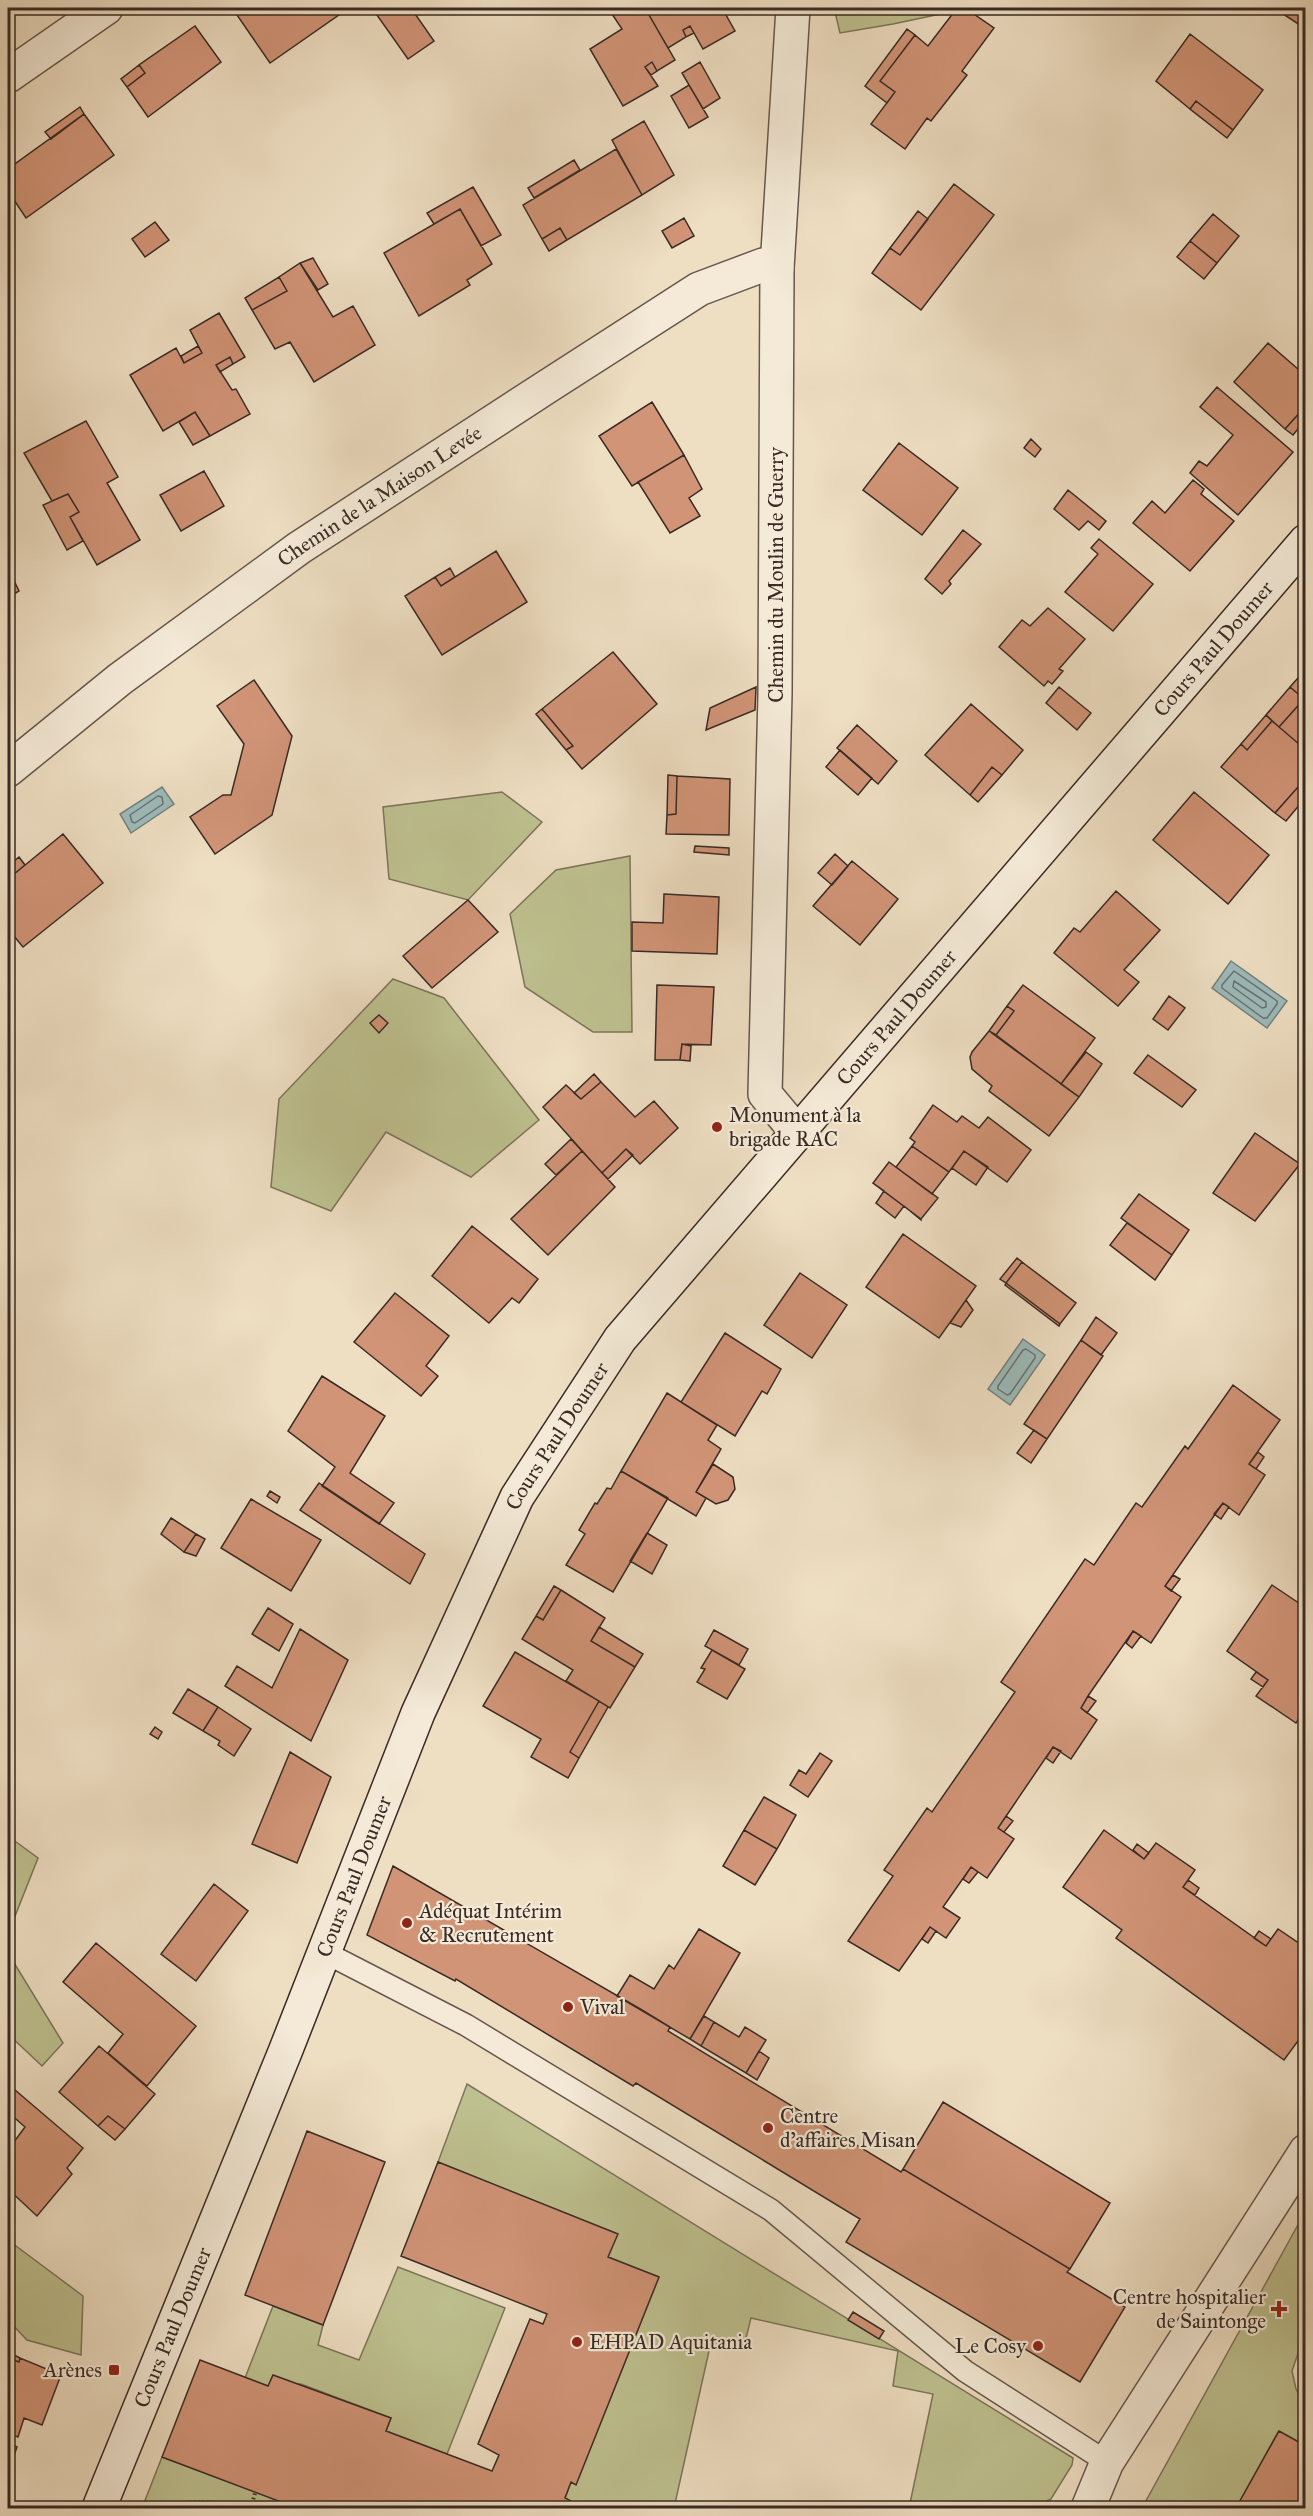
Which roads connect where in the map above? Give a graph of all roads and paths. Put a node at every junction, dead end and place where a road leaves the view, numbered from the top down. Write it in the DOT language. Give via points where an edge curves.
graph roads {
  1 [pos="106,8"];
  2 [pos="793,8"];
  3 [pos="8,76"];
  4 [pos="777,268"];
  5 [pos="1305,541"];
  6 [pos="8,770"];
  7 [pos="796,1131"];
  8 [pos="324,1952"];
  9 [pos="1305,2151"];
  10 [pos="1107,2462"];
  11 [pos="255,2493"];
  12 [pos="99,2508"];
  13 [pos="149,2508"];
  14 [pos="252,2508"];
  15 [pos="1088,2508"];
  1 -- 3 [label="street"];
  2 -- 4 [label="street, Chemin du Moulin de Guerry"];
  4 -- 6 [label="street, Chemin de la Maison Levée" via="763,265 699,289 299,548 120,678"];
  4 -- 7 [label="street, Chemin du Moulin de Guerry" via="776,694 765,1094"];
  5 -- 7 [label="street, Cours Paul Doumer"];
  7 -- 8 [label="street, Cours Paul Doumer" via="620,1339 518,1497 418,1713"];
  8 -- 10 [label="lane" via="466,2025 771,2210 965,2371"];
  8 -- 12 [label="street, Cours Paul Doumer"];
  9 -- 10 [label="street"];
  10 -- 15 [label="street"];
  11 -- 14 [label="path"];
  13 -- 14 [label="path" via="179,2502 224,2502"];
}
